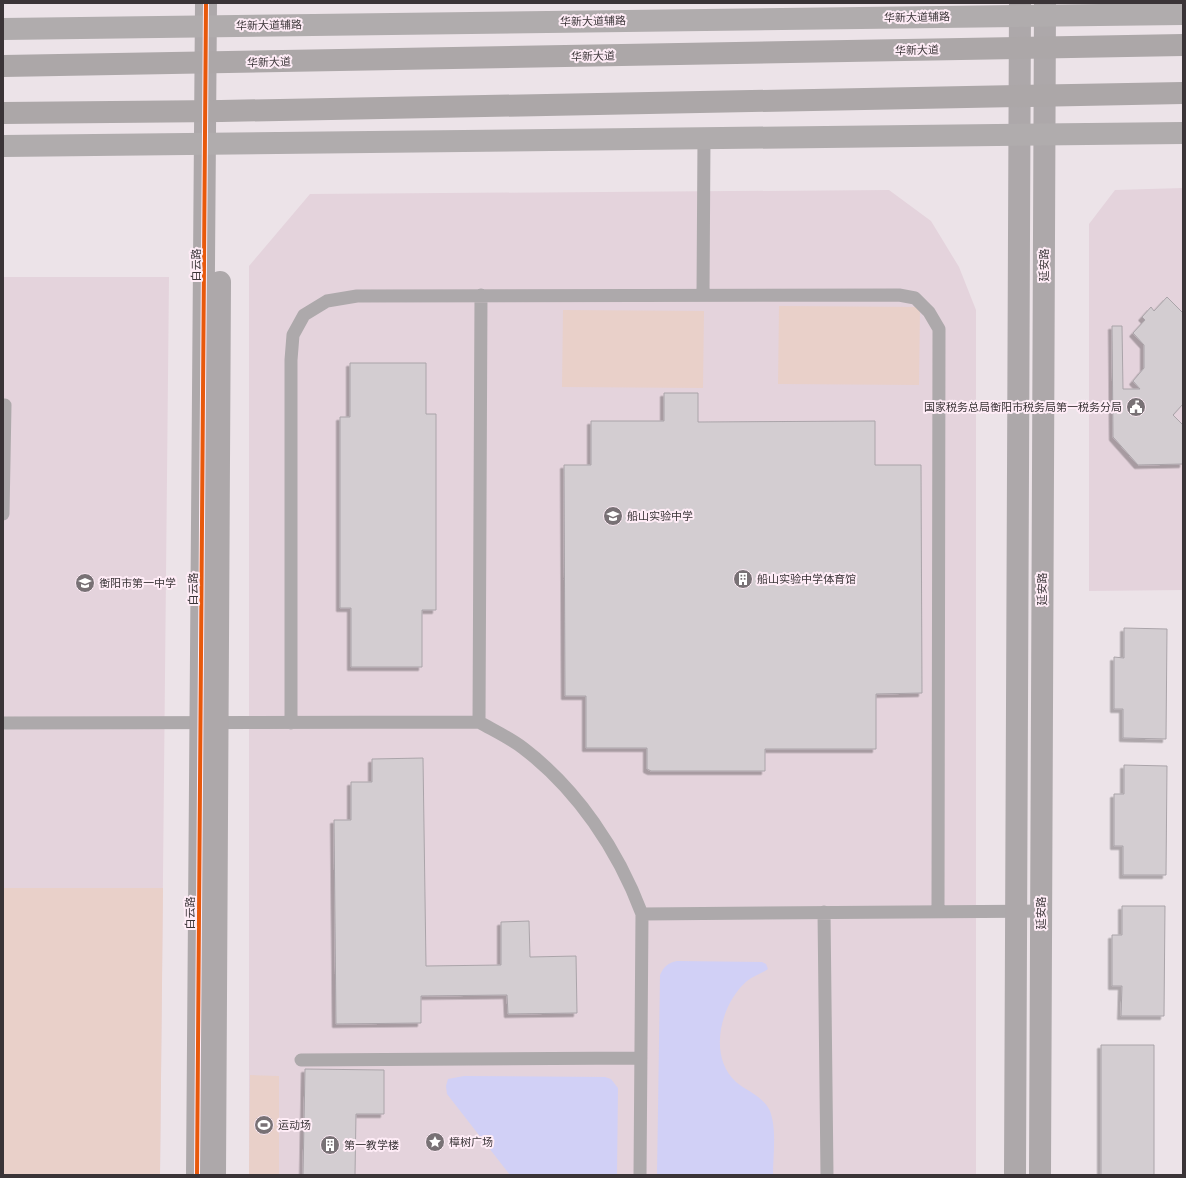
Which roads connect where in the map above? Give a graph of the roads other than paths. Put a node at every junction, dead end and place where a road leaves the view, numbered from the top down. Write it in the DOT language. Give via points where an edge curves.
graph roads {
  1 [pos="206,3"];
  2 [pos="221,3"];
  3 [pos="1045,9"];
  4 [pos="1020,10"];
  5 [pos="1183,14"];
  6 [pos="214,26"];
  7 [pos="3,29"];
  8 [pos="1183,46"];
  9 [pos="1044,47"];
  10 [pos="1020,48"];
  11 [pos="214,63"];
  12 [pos="3,66"];
  13 [pos="1183,94"];
  14 [pos="1044,95"];
  15 [pos="1019,96"];
  16 [pos="213,111"];
  17 [pos="3,113"];
  18 [pos="1183,133"];
  19 [pos="1019,135"];
  20 [pos="1044,135"];
  21 [pos="704,138"];
  22 [pos="213,144"];
  23 [pos="3,146"];
  24 [pos="481,295"];
  25 [pos="703,295"];
  26 [pos="3,405"];
  27 [pos="3,514"];
  28 [pos="479,722"];
  29 [pos="3,723"];
  30 [pos="209,723"];
  31 [pos="291,723"];
  32 [pos="1016,910"];
  33 [pos="938,911"];
  34 [pos="1041,911"];
  35 [pos="824,912"];
  36 [pos="642,914"];
  37 [pos="641,1058"];
  38 [pos="301,1060"];
  39 [pos="197,1175"];
  40 [pos="215,1175"];
  41 [pos="640,1175"];
  42 [pos="827,1175"];
  43 [pos="1015,1175"];
  44 [pos="1040,1175"];
  1 -- 6 [label="main road, 白云路"];
  2 -- 6 [label="main road, 白云路"];
  3 -- 4 [label="main road, 华新大道辅路"];
  3 -- 5 [label="main road, 华新大道辅路"];
  3 -- 9 [label="main road, 延安路"];
  4 -- 6 [label="main road, 华新大道辅路"];
  4 -- 10 [label="main road"];
  6 -- 7 [label="main road, 华新大道辅路"];
  6 -- 11 [label="main road, 白云路"];
  8 -- 9 [label="highway, 华新大道"];
  9 -- 10 [label="highway, 华新大道"];
  9 -- 14 [label="main road, 延安路"];
  10 -- 11 [label="highway, 华新大道"];
  10 -- 15 [label="main road"];
  11 -- 12 [label="highway, 华新大道"];
  11 -- 16 [label="main road, 白云路"];
  13 -- 14 [label="highway"];
  14 -- 15 [label="highway"];
  14 -- 20 [label="main road, 延安路"];
  15 -- 16 [label="highway"];
  15 -- 19 [label="main road"];
  16 -- 17 [label="highway"];
  16 -- 22 [label="main road, 白云路"];
  18 -- 20 [label="main road"];
  19 -- 20 [label="main road"];
  19 -- 21 [label="main road"];
  19 -- 32 [label="main road"];
  20 -- 34 [label="main road, 延安路"];
  21 -- 22 [label="main road"];
  21 -- 25 [label="lane"];
  22 -- 23 [label="main road"];
  22 -- 30 [label="main road, 白云路"];
  24 -- 25 [label="lane"];
  24 -- 28 [label="lane"];
  24 -- 31 [label="lane" via="357,296 327,301 304,315 293,335"];
  25 -- 33 [label="lane" via="899,295 915,298 929,312 938,329"];
  26 -- 27 [label="lane"];
  28 -- 31 [label="lane"];
  28 -- 36 [label="lane" via="522,747 561,781 602,834 633,890"];
  29 -- 30 [label="lane"];
  30 -- 31 [label="lane"];
  30 -- 39 [label="main road, 白云路"];
  30 -- 40 [label="main road, 白云路"];
  32 -- 33 [label="lane"];
  32 -- 34 [label="lane"];
  32 -- 43 [label="main road"];
  33 -- 35 [label="lane"];
  34 -- 44 [label="main road, 延安路"];
  35 -- 36 [label="lane"];
  35 -- 42 [label="lane"];
  36 -- 37 [label="lane"];
  37 -- 38 [label="lane" via="418,1064"];
  37 -- 41 [label="lane"];
}
